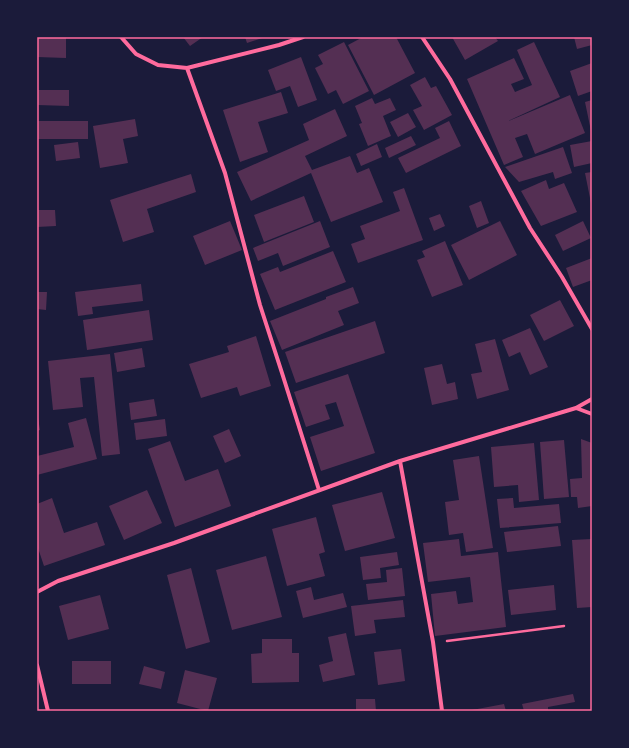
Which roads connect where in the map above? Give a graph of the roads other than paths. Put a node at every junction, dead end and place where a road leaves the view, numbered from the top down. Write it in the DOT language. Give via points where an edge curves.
graph roads {
  1 [pos="120,37"];
  2 [pos="302,37"];
  3 [pos="422,37"];
  4 [pos="187,68"];
  5 [pos="592,329"];
  6 [pos="592,398"];
  7 [pos="576,408"];
  8 [pos="592,414"];
  9 [pos="400,461"];
  10 [pos="319,490"];
  11 [pos="37,592"];
  12 [pos="37,665"];
  13 [pos="48,711"];
  14 [pos="442,711"];
  1 -- 4 [label="street" via="136,54 158,65"];
  2 -- 4 [label="street"];
  3 -- 5 [label="street" via="450,79 530,228"];
  4 -- 10 [label="street" via="225,173 260,305"];
  6 -- 7 [label="street"];
  7 -- 8 [label="street"];
  7 -- 9 [label="street"];
  9 -- 10 [label="street"];
  9 -- 14 [label="street" via="433,642"];
  10 -- 11 [label="street" via="174,543 58,581"];
  12 -- 13 [label="street"];
}
